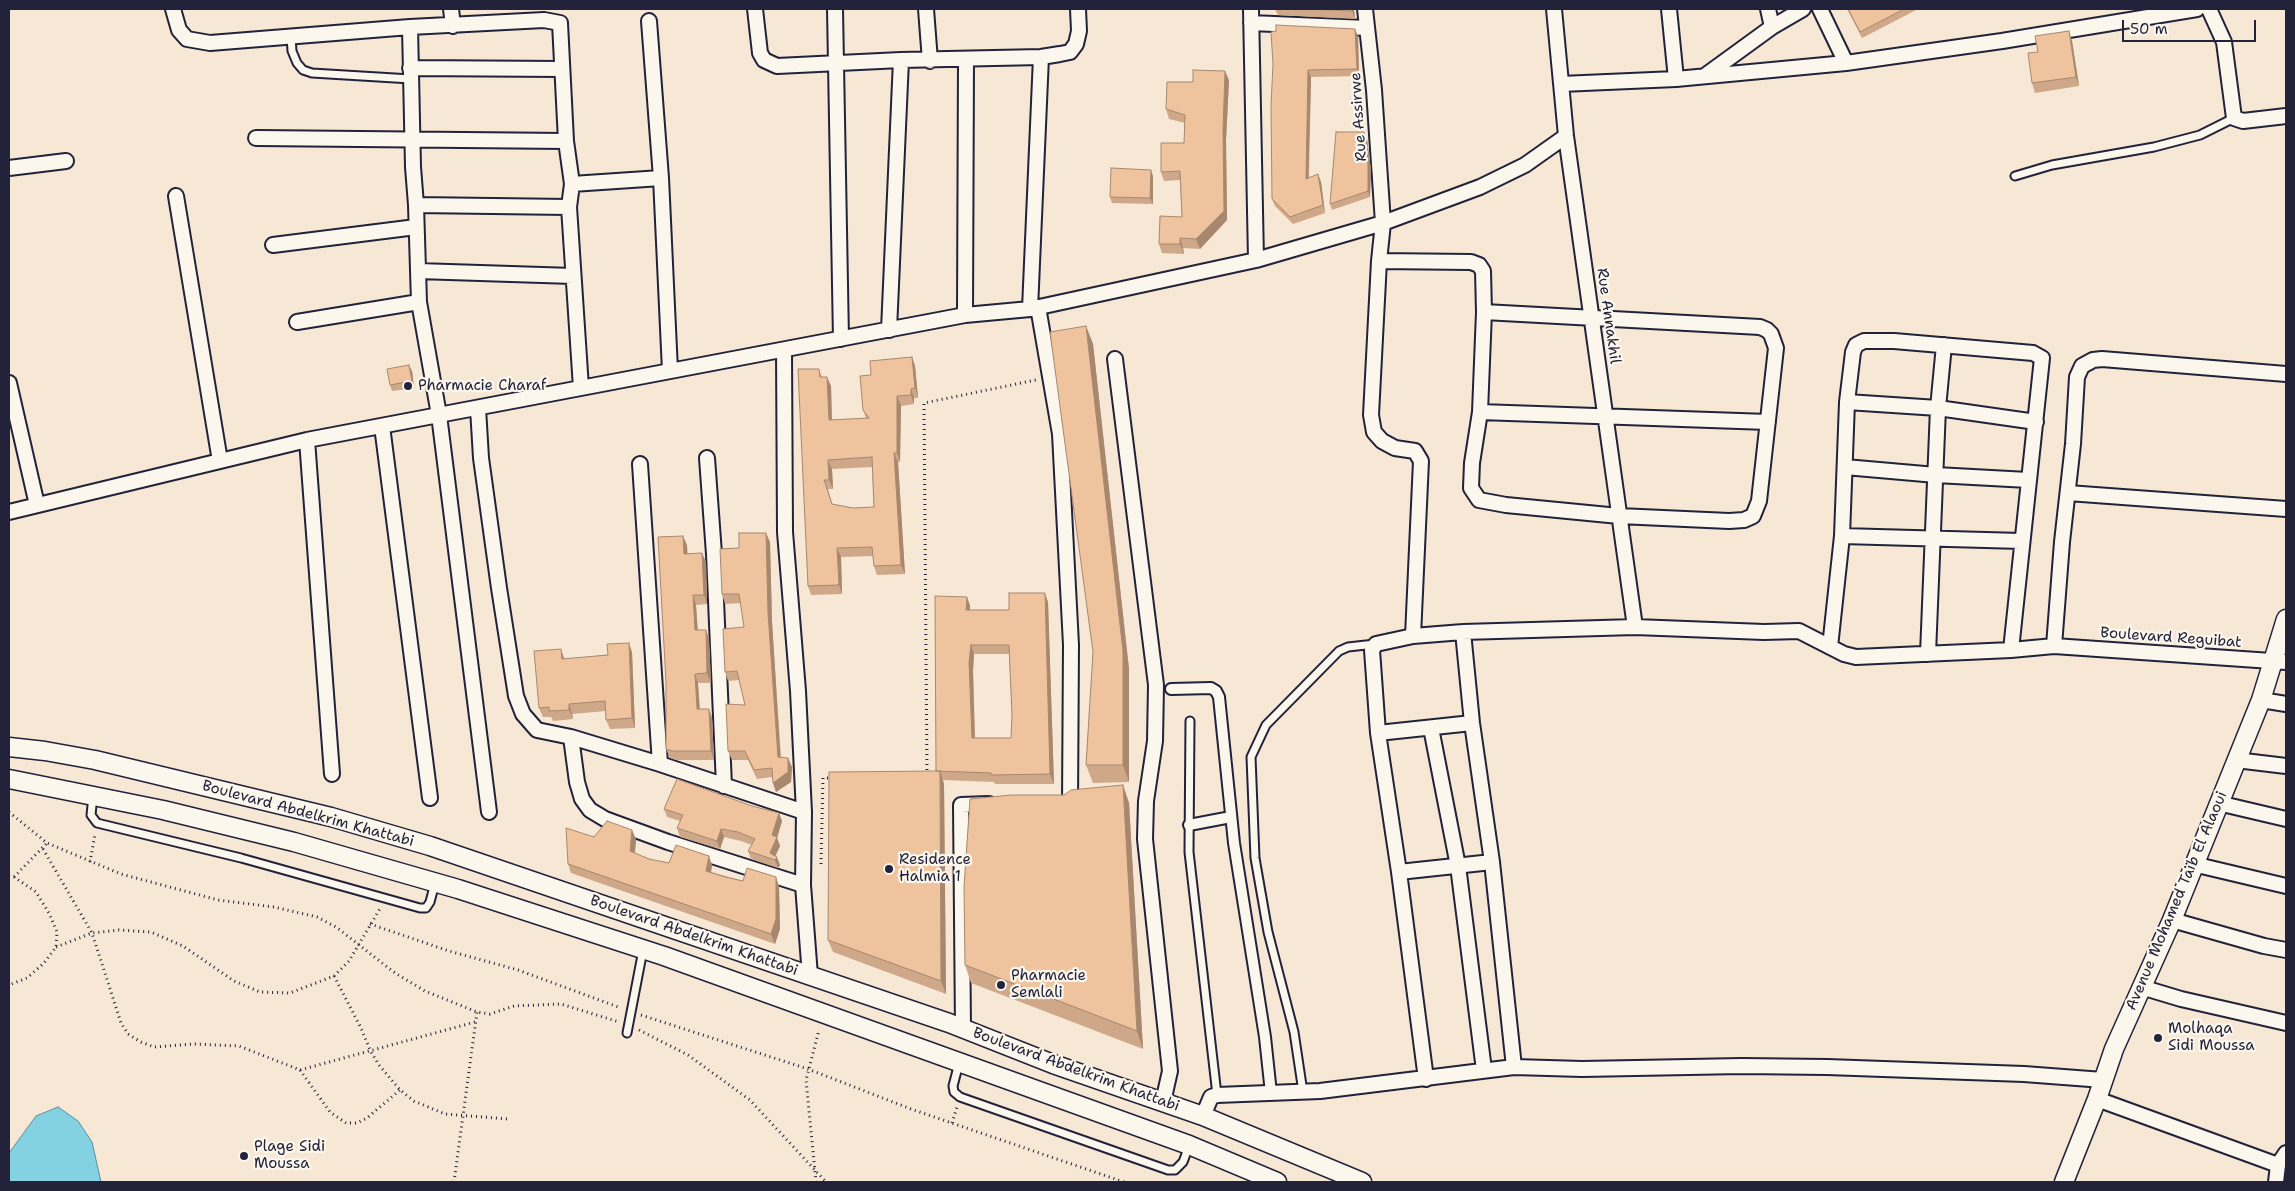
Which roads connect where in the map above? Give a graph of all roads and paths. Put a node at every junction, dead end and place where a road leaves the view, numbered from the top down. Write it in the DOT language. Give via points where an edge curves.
graph roads {
  1 [pos="173,9"];
  2 [pos="451,9"];
  3 [pos="755,9"];
  4 [pos="835,9"];
  5 [pos="926,9"];
  6 [pos="1078,9"];
  7 [pos="1251,9"];
  8 [pos="1365,9"];
  9 [pos="1554,9"];
  10 [pos="1670,9"];
  11 [pos="1768,9"];
  12 [pos="1803,9"];
  13 [pos="1820,9"];
  14 [pos="2197,9"];
  15 [pos="2209,9"];
  16 [pos="649,21"];
  17 [pos="1251,23"];
  18 [pos="453,26"];
  19 [pos="410,27"];
  20 [pos="1772,27"];
  21 [pos="1367,28"];
  22 [pos="291,37"];
  23 [pos="1041,57"];
  24 [pos="901,60"];
  25 [pos="966,60"];
  26 [pos="930,61"];
  27 [pos="1846,63"];
  28 [pos="836,64"];
  29 [pos="561,69"];
  30 [pos="410,74"];
  31 [pos="1705,75"];
  32 [pos="1676,79"];
  33 [pos="1561,84"];
  34 [pos="2286,116"];
  35 [pos="2234,118"];
  36 [pos="1566,136"];
  37 [pos="256,138"];
  38 [pos="413,139"];
  39 [pos="566,142"];
  40 [pos="66,161"];
  41 [pos="9,168"];
  42 [pos="2015,176"];
  43 [pos="661,178"];
  44 [pos="572,184"];
  45 [pos="176,196"];
  46 [pos="416,204"];
  47 [pos="569,207"];
  48 [pos="1383,223"];
  49 [pos="416,227"];
  50 [pos="273,245"];
  51 [pos="1256,260"];
  52 [pos="1379,261"];
  53 [pos="418,271"];
  54 [pos="573,276"];
  55 [pos="419,302"];
  56 [pos="1034,308"];
  57 [pos="1484,312"];
  58 [pos="965,316"];
  59 [pos="1592,318"];
  60 [pos="297,322"];
  61 [pos="889,330"];
  62 [pos="841,339"];
  63 [pos="1944,345"];
  64 [pos="784,350"];
  65 [pos="1115,358"];
  66 [pos="670,371"];
  67 [pos="2286,374"];
  68 [pos="1050,377"];
  69 [pos="9,383"];
  70 [pos="581,388"];
  71 [pos="1847,402"];
  72 [pos="478,408"];
  73 [pos="1938,408"];
  74 [pos="1480,412"];
  75 [pos="439,415"];
  76 [pos="1605,418"];
  77 [pos="1768,422"];
  78 [pos="2036,422"];
  79 [pos="382,426"];
  80 [pos="307,440"];
  81 [pos="707,458"];
  82 [pos="220,461"];
  83 [pos="640,464"];
  84 [pos="1845,467"];
  85 [pos="1936,475"];
  86 [pos="2028,480"];
  87 [pos="2068,493"];
  88 [pos="37,505"];
  89 [pos="2286,509"];
  90 [pos="9,512"];
  91 [pos="1619,516"];
  92 [pos="1842,536"];
  93 [pos="1934,540"];
  94 [pos="2021,541"];
  95 [pos="2286,618"];
  96 [pos="1635,627"];
  97 [pos="1462,632"];
  98 [pos="1413,636"];
  99 [pos="1376,644"];
  100 [pos="2054,646"];
  101 [pos="1830,647"];
  102 [pos="2011,650"];
  103 [pos="1928,654"];
  104 [pos="2279,662"];
  105 [pos="1171,689"];
  106 [pos="2261,700"];
  107 [pos="2286,704"];
  108 [pos="1190,721"];
  109 [pos="1472,723"];
  110 [pos="1431,728"];
  111 [pos="1378,733"];
  112 [pos="571,737"];
  113 [pos="9,747"];
  114 [pos="2236,760"];
  115 [pos="660,764"];
  116 [pos="2286,766"];
  117 [pos="332,774"];
  118 [pos="917,775"];
  119 [pos="842,778"];
  120 [pos="9,779"];
  121 [pos="724,786"];
  122 [pos="94,795"];
  123 [pos="430,798"];
  124 [pos="2218,803"];
  125 [pos="1000,804"];
  126 [pos="1050,804"];
  127 [pos="9,812"];
  128 [pos="489,812"];
  129 [pos="804,812"];
  130 [pos="1231,817"];
  131 [pos="2286,819"];
  132 [pos="97,823"];
  133 [pos="1189,825"];
  134 [pos="47,843"];
  135 [pos="43,849"];
  136 [pos="90,862"];
  137 [pos="1492,862"];
  138 [pos="2193,864"];
  139 [pos="821,865"];
  140 [pos="1458,866"];
  141 [pos="1399,872"];
  142 [pos="9,876"];
  143 [pos="14,877"];
  144 [pos="435,882"];
  145 [pos="803,885"];
  146 [pos="2286,886"];
  147 [pos="386,898"];
  148 [pos="2172,920"];
  149 [pos="370,924"];
  150 [pos="92,933"];
  151 [pos="357,946"];
  152 [pos="56,947"];
  153 [pos="729,947"];
  154 [pos="643,949"];
  155 [pos="2286,950"];
  156 [pos="664,956"];
  157 [pos="334,976"];
  158 [pos="810,976"];
  159 [pos="9,985"];
  160 [pos="2141,987"];
  161 [pos="630,1011"];
  162 [pos="477,1012"];
  163 [pos="824,1014"];
  164 [pos="476,1022"];
  165 [pos="2286,1023"];
  166 [pos="963,1029"];
  167 [pos="628,1030"];
  168 [pos="371,1052"];
  169 [pos="959,1062"];
  170 [pos="1514,1067"];
  171 [pos="808,1069"];
  172 [pos="300,1070"];
  173 [pos="1484,1070"];
  174 [pos="1426,1079"];
  175 [pos="2103,1080"];
  176 [pos="400,1090"];
  177 [pos="1302,1092"];
  178 [pos="1270,1093"];
  179 [pos="1217,1095"];
  180 [pos="2097,1099"];
  181 [pos="1163,1102"];
  182 [pos="462,1116"];
  183 [pos="1203,1116"];
  184 [pos="508,1119"];
  185 [pos="1189,1144"];
  186 [pos="2282,1159"];
  187 [pos="816,1170"];
  188 [pos="454,1182"];
  189 [pos="816,1182"];
  190 [pos="826,1182"];
  191 [pos="1124,1182"];
  192 [pos="1277,1182"];
  193 [pos="1362,1182"];
  194 [pos="2064,1182"];
  195 [pos="2276,1182"];
  1 -- 22 [label="street" via="179,30 195,42"];
  2 -- 18 [label="street"];
  3 -- 28 [label="street" via="760,53 768,63 776,66"];
  4 -- 28 [label="street"];
  5 -- 26 [label="street"];
  6 -- 23 [label="street" via="1079,31 1073,49"];
  7 -- 17 [label="street"];
  8 -- 21 [label="street, Rue Assirwe"];
  9 -- 33 [label="street, Rue Annakhil"];
  10 -- 32 [label="street"];
  11 -- 20 [label="street"];
  12 -- 20 [label="street"];
  13 -- 27 [label="street"];
  14 -- 27 [label="street"];
  15 -- 35 [label="street" via="2224,42"];
  16 -- 43 [label="street"];
  17 -- 21 [label="street"];
  17 -- 51 [label="street"];
  18 -- 19 [label="street"];
  18 -- 29 [label="street" via="544,20 560,24"];
  19 -- 22 [label="street"];
  19 -- 30 [label="street"];
  20 -- 31 [label="street"];
  21 -- 48 [label="street, Rue Assirwe"];
  22 -- 30 [label="lane" via="297,64 312,73"];
  23 -- 25 [label="street"];
  23 -- 56 [label="street"];
  24 -- 26 [label="street"];
  24 -- 28 [label="street"];
  24 -- 61 [label="street"];
  25 -- 26 [label="street"];
  25 -- 58 [label="street"];
  27 -- 31 [label="street"];
  28 -- 62 [label="street"];
  29 -- 30 [label="street"];
  29 -- 39 [label="street"];
  30 -- 38 [label="street"];
  31 -- 32 [label="street"];
  32 -- 33 [label="street"];
  33 -- 36 [label="street, Rue Annakhil"];
  34 -- 35 [label="street" via="2243,121"];
  35 -- 42 [label="lane" via="2214,130 2163,145 2052,165"];
  36 -- 48 [label="street" via="1534,160 1495,180"];
  36 -- 59 [label="street, Rue Annakhil"];
  37 -- 38 [label="street"];
  38 -- 39 [label="street"];
  38 -- 46 [label="street"];
  39 -- 44 [label="street"];
  40 -- 41 [label="street"];
  43 -- 44 [label="street"];
  43 -- 66 [label="street"];
  44 -- 47 [label="street"];
  45 -- 82 [label="street"];
  46 -- 47 [label="street"];
  46 -- 49 [label="street"];
  47 -- 54 [label="street"];
  48 -- 51 [label="street"];
  48 -- 52 [label="street, Rue Assirwe"];
  49 -- 50 [label="street"];
  49 -- 53 [label="street"];
  51 -- 56 [label="street"];
  52 -- 57 [label="street" via="1461,261 1477,264 1483,271"];
  52 -- 98 [label="street, Rue Assirwe" via="1371,415 1374,432 1382,442 1415,451 1421,462"];
  53 -- 54 [label="street"];
  53 -- 55 [label="street"];
  54 -- 70 [label="street"];
  55 -- 60 [label="street"];
  55 -- 75 [label="street"];
  56 -- 58 [label="street"];
  56 -- 68 [label="street"];
  57 -- 59 [label="street"];
  57 -- 74 [label="street"];
  58 -- 61 [label="street"];
  59 -- 76 [label="street, Rue Annakhil"];
  59 -- 77 [label="street" via="1760,327 1767,330 1776,348"];
  61 -- 62 [label="street"];
  62 -- 64 [label="street"];
  63 -- 71 [label="street" via="1859,342 1853,352"];
  63 -- 73 [label="street"];
  63 -- 78 [label="street" via="2042,356"];
  64 -- 66 [label="street"];
  64 -- 129 [label="street" via="785,532"];
  65 -- 181 [label="street" via="1156,685 1155,741 1146,801 1145,839 1170,1071"];
  66 -- 70 [label="street"];
  67 -- 87 [label="street" via="2102,359 2088,362 2077,377"];
  68 -- 118 [label="path" via="924,403 927,775"];
  68 -- 126 [label="street" via="1060,434 1071,645 1070,804"];
  69 -- 88 [label="street"];
  70 -- 72 [label="street"];
  71 -- 73 [label="street"];
  71 -- 84 [label="street"];
  72 -- 75 [label="street"];
  72 -- 112 [label="street" via="481,458 516,696 523,714 537,730"];
  73 -- 78 [label="street"];
  73 -- 85 [label="street"];
  74 -- 76 [label="street"];
  74 -- 91 [label="street" via="1471,488 1478,500"];
  75 -- 79 [label="street"];
  75 -- 128 [label="street"];
  76 -- 77 [label="street"];
  76 -- 91 [label="street, Rue Annakhil"];
  77 -- 91 [label="street" via="1759,501 1751,518 1729,521"];
  78 -- 86 [label="street"];
  79 -- 80 [label="street"];
  79 -- 123 [label="street"];
  80 -- 82 [label="street"];
  80 -- 117 [label="street"];
  81 -- 121 [label="street"];
  82 -- 88 [label="street"];
  83 -- 115 [label="street"];
  84 -- 85 [label="street"];
  84 -- 92 [label="street"];
  85 -- 86 [label="street"];
  85 -- 93 [label="street"];
  86 -- 94 [label="street"];
  87 -- 89 [label="street"];
  87 -- 100 [label="street"];
  88 -- 90 [label="street"];
  91 -- 96 [label="street, Rue Annakhil"];
  92 -- 93 [label="street"];
  92 -- 101 [label="street"];
  93 -- 94 [label="street"];
  93 -- 103 [label="street"];
  94 -- 102 [label="street"];
  95 -- 104 [label="street, Avenue Mohamed Taïb El Alaoui"];
  96 -- 97 [label="street, Boulevard Reguibat"];
  96 -- 101 [label="street, Boulevard Reguibat" via="1799,631"];
  97 -- 98 [label="street, Boulevard Reguibat"];
  97 -- 109 [label="street"];
  98 -- 99 [label="street, Boulevard Reguibat"];
  99 -- 111 [label="street" via="1372,650"];
  99 -- 177 [label="lane" via="1339,651 1266,724 1251,756 1255,858 1268,932 1294,1032"];
  100 -- 102 [label="street, Boulevard Reguibat"];
  100 -- 104 [label="street, Boulevard Reguibat"];
  101 -- 103 [label="street, Boulevard Reguibat" via="1856,657"];
  102 -- 103 [label="street, Boulevard Reguibat"];
  104 -- 106 [label="street, Avenue Mohamed Taïb El Alaoui"];
  105 -- 130 [label="street" via="1211,688 1219,697"];
  106 -- 107 [label="street"];
  106 -- 114 [label="street, Avenue Mohamed Taïb El Alaoui"];
  108 -- 133 [label="lane"];
  109 -- 110 [label="street"];
  109 -- 137 [label="street"];
  110 -- 111 [label="street"];
  110 -- 140 [label="street"];
  111 -- 141 [label="street"];
  112 -- 115 [label="street"];
  112 -- 145 [label="street" via="577,782 582,799 590,810 605,819 668,842"];
  113 -- 153 [label="street, Boulevard Abdelkrim Khattabi" via="94,760 340,820 438,849"];
  114 -- 116 [label="street"];
  114 -- 124 [label="street, Avenue Mohamed Taïb El Alaoui"];
  115 -- 121 [label="street"];
  119 -- 139 [label="path" via="823,778"];
  120 -- 122 [label="street, Boulevard Abdelkrim Khattabi"];
  121 -- 129 [label="street"];
  122 -- 132 [label="lane" via="91,815"];
  122 -- 144 [label="street, Boulevard Abdelkrim Khattabi" via="294,842"];
  124 -- 131 [label="street"];
  124 -- 138 [label="street, Avenue Mohamed Taïb El Alaoui"];
  125 -- 166 [label="street" via="961,805"];
  127 -- 134 [label="path"];
  129 -- 145 [label="street"];
  130 -- 133 [label="street"];
  130 -- 178 [label="street" via="1265,1037"];
  132 -- 136 [label="path"];
  132 -- 147 [label="lane"];
  133 -- 179 [label="lane" via="1189,852"];
  134 -- 135 [label="path"];
  134 -- 136 [label="path"];
  135 -- 143 [label="path"];
  135 -- 150 [label="path"];
  136 -- 151 [label="path" via="121,874 210,898 317,917 336,927"];
  137 -- 140 [label="street"];
  137 -- 170 [label="street"];
  138 -- 146 [label="street"];
  138 -- 148 [label="street, Avenue Mohamed Taïb El Alaoui"];
  140 -- 141 [label="street"];
  140 -- 173 [label="street"];
  141 -- 174 [label="street"];
  142 -- 143 [label="path"];
  143 -- 152 [label="path" via="36,892 49,913 57,932"];
  144 -- 147 [label="lane" via="426,908"];
  144 -- 154 [label="street, Boulevard Abdelkrim Khattabi"];
  145 -- 158 [label="street"];
  147 -- 149 [label="path"];
  148 -- 155 [label="street"];
  148 -- 160 [label="street, Avenue Mohamed Taïb El Alaoui"];
  149 -- 151 [label="path"];
  149 -- 161 [label="path" via="518,970"];
  150 -- 152 [label="path"];
  150 -- 157 [label="path" via="119,930 150,932 183,946 234,981 260,992 290,993"];
  150 -- 172 [label="path" via="121,1023 134,1038 154,1047 194,1044 239,1046"];
  151 -- 157 [label="path" via="349,961"];
  151 -- 162 [label="path" via="425,990"];
  152 -- 159 [label="path" via="44,964 27,978"];
  153 -- 156 [label="street" via="670,934 657,942 657,948"];
  153 -- 158 [label="street, Boulevard Abdelkrim Khattabi"];
  154 -- 156 [label="street, Boulevard Abdelkrim Khattabi"];
  154 -- 161 [label="lane"];
  156 -- 163 [label="street, Boulevard Abdelkrim Khattabi"];
  157 -- 168 [label="path"];
  158 -- 166 [label="street, Boulevard Abdelkrim Khattabi"];
  160 -- 165 [label="street"];
  160 -- 175 [label="street, Avenue Mohamed Taïb El Alaoui"];
  161 -- 167 [label="lane"];
  161 -- 171 [label="path"];
  162 -- 164 [label="path"];
  162 -- 167 [label="path" via="490,1014 514,1006 561,1004 600,1015"];
  163 -- 169 [label="street, Boulevard Abdelkrim Khattabi"];
  163 -- 171 [label="path"];
  164 -- 168 [label="path"];
  164 -- 182 [label="path"];
  166 -- 181 [label="street, Boulevard Abdelkrim Khattabi"];
  167 -- 187 [label="path" via="654,1036 688,1055 750,1100"];
  168 -- 172 [label="path"];
  168 -- 176 [label="path"];
  169 -- 185 [label="street, Boulevard Abdelkrim Khattabi"];
  169 -- 185 [label="lane" via="952,1086 960,1096 1168,1170 1175,1170 1182,1162"];
  170 -- 173 [label="street"];
  170 -- 175 [label="street" via="1876,1068"];
  171 -- 187 [label="path" via="806,1080"];
  171 -- 191 [label="path" via="911,1109"];
  172 -- 176 [label="path" via="330,1112 346,1123 357,1123 367,1118"];
  173 -- 174 [label="street"];
  174 -- 177 [label="street"];
  175 -- 180 [label="street, Avenue Mohamed Taïb El Alaoui"];
  176 -- 182 [label="path" via="414,1101 445,1114"];
  177 -- 178 [label="street"];
  178 -- 179 [label="street"];
  179 -- 183 [label="street" via="1212,1097"];
  180 -- 186 [label="street"];
  180 -- 194 [label="street, Avenue Mohamed Taïb El Alaoui"];
  181 -- 183 [label="street, Boulevard Abdelkrim Khattabi"];
  182 -- 184 [label="path"];
  182 -- 188 [label="path"];
  183 -- 193 [label="street, Boulevard Abdelkrim Khattabi"];
  185 -- 192 [label="street, Boulevard Abdelkrim Khattabi"];
  186 -- 195 [label="street"];
  187 -- 189 [label="path"];
  187 -- 190 [label="path"];
}
